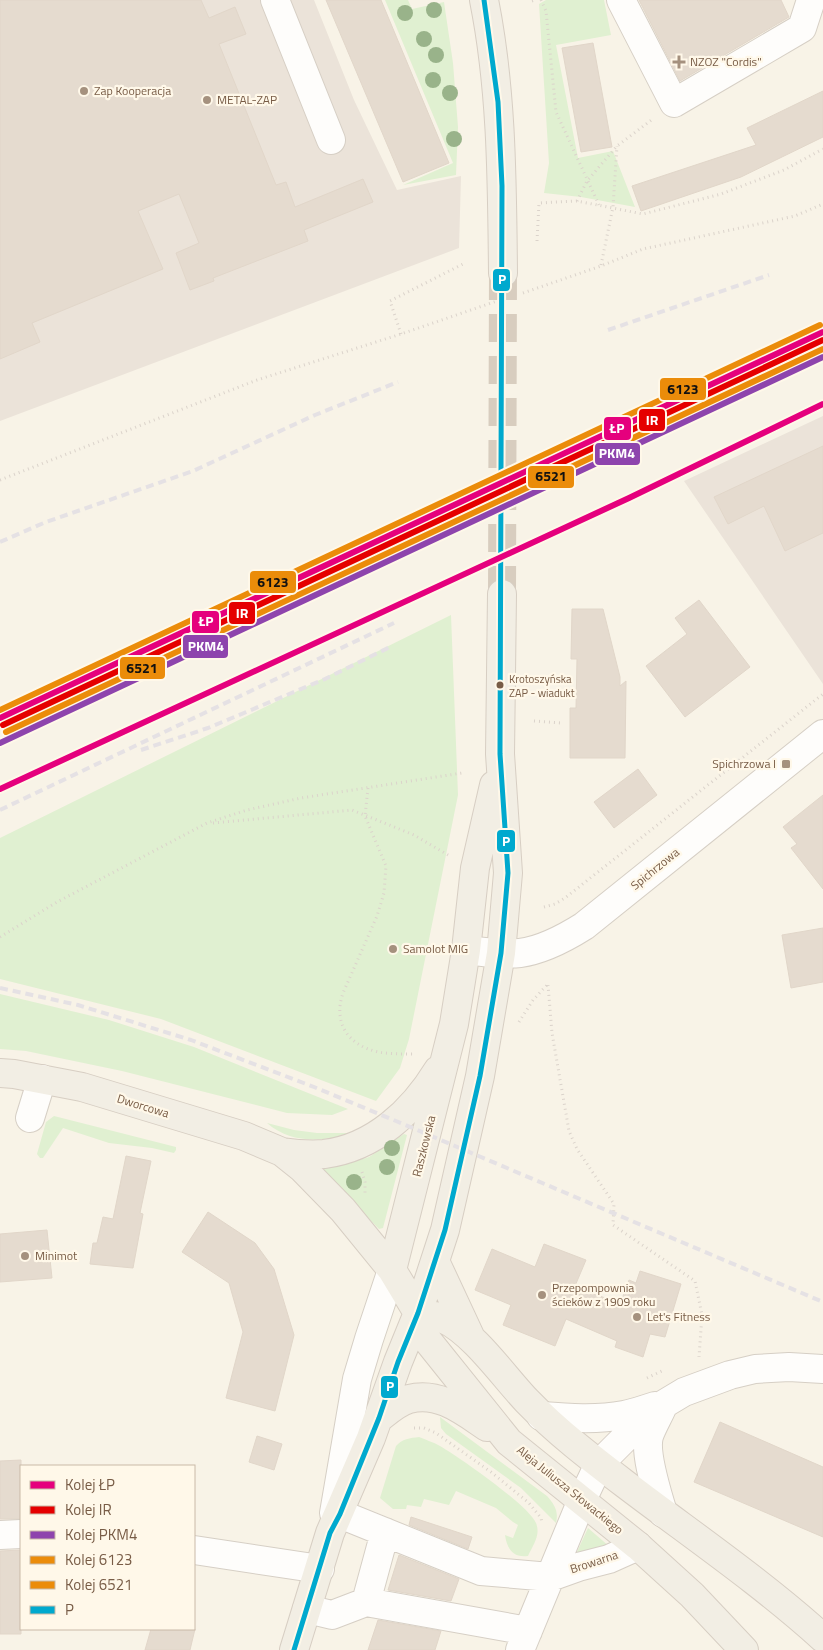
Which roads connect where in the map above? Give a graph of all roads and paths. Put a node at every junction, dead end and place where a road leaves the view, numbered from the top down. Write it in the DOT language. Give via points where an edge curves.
graph roads {
  1 [pos="275,0"];
  2 [pos="484,0"];
  3 [pos="541,0"];
  4 [pos="621,0"];
  5 [pos="812,0"];
  6 [pos="674,103"];
  7 [pos="331,140"];
  8 [pos="617,146"];
  9 [pos="823,149"];
  10 [pos="587,181"];
  11 [pos="577,201"];
  12 [pos="823,204"];
  13 [pos="599,205"];
  14 [pos="614,207"];
  15 [pos="538,241"];
  16 [pos="465,264"];
  17 [pos="502,273"];
  18 [pos="0,480"];
  19 [pos="502,594"];
  20 [pos="823,694"];
  21 [pos="534,721"];
  22 [pos="561,723"];
  23 [pos="823,734"];
  24 [pos="500,754"];
  25 [pos="462,773"];
  26 [pos="368,788"];
  27 [pos="365,816"];
  28 [pos="207,824"];
  29 [pos="448,855"];
  30 [pos="544,907"];
  31 [pos="0,937"];
  32 [pos="466,950"];
  33 [pos="501,953"];
  34 [pos="517,1028"];
  35 [pos="413,1054"];
  36 [pos="446,1054"];
  37 [pos="0,1073"];
  38 [pos="42,1079"];
  39 [pos="30,1118"];
  40 [pos="282,1152"];
  41 [pos="358,1165"];
  42 [pos="362,1198"];
  43 [pos="435,1260"];
  44 [pos="392,1270"];
  45 [pos="418,1313"];
  46 [pos="470,1337"];
  47 [pos="699,1358"];
  48 [pos="823,1369"];
  49 [pos="664,1404"];
  50 [pos="541,1416"];
  51 [pos="379,1418"];
  52 [pos="408,1430"];
  53 [pos="510,1442"];
  54 [pos="599,1464"];
  55 [pos="582,1500"];
  56 [pos="663,1513"];
  57 [pos="335,1523"];
  58 [pos="544,1529"];
  59 [pos="385,1532"];
  60 [pos="20,1534"];
  61 [pos="0,1535"];
  62 [pos="638,1546"];
  63 [pos="195,1550"];
  64 [pos="320,1569"];
  65 [pos="550,1577"];
  66 [pos="366,1602"];
  67 [pos="307,1610"];
  68 [pos="823,1638"];
  69 [pos="524,1641"];
  70 [pos="294,1650"];
  71 [pos="744,1650"];
  1 -- 7 [label="street"];
  2 -- 17 [label="main road" via="498,102"];
  3 -- 10 [label="path" via="546,11 556,112"];
  4 -- 6 [label="street"];
  5 -- 6 [label="street" via="802,28"];
  6 -- 8 [label="path"];
  8 -- 10 [label="path"];
  8 -- 14 [label="path"];
  9 -- 14 [label="path" via="784,170 721,194 643,214"];
  10 -- 11 [label="path"];
  10 -- 13 [label="path"];
  11 -- 13 [label="path"];
  11 -- 15 [label="path" via="539,203"];
  12 -- 14 [label="path" via="794,216 643,249 601,266"];
  13 -- 14 [label="path"];
  16 -- 18 [label="path" via="390,301 401,334 257,380"];
  19 -- 24 [label="main road, Raszkowska"];
  20 -- 30 [label="path" via="565,898"];
  21 -- 22 [label="path"];
  23 -- 33 [label="street, Spichrzowa" via="584,926 537,950"];
  24 -- 32 [label="main road, Raszkowska" via="476,868"];
  24 -- 33 [label="main road, Raszkowska" via="508,873"];
  25 -- 26 [label="path"];
  26 -- 27 [label="path"];
  26 -- 28 [label="path" via="247,810"];
  27 -- 28 [label="path" via="352,810"];
  27 -- 29 [label="path" via="414,836"];
  27 -- 35 [label="path" via="386,866 384,893 342,998 339,1014 342,1026 362,1046 377,1052"];
  28 -- 31 [label="path" via="57,902"];
  32 -- 33 [label="street, Spichrzowa"];
  32 -- 36 [label="main road, Raszkowska"];
  33 -- 43 [label="main road, Raszkowska" via="480,1076 445,1230"];
  34 -- 47 [label="path" via="533,1000 548,984 552,1033 569,1131 577,1149 614,1204 613,1225 695,1281 702,1315"];
  36 -- 40 [label="main road, Dworcowa" via="428,1085 396,1121 377,1135 351,1148 324,1154"];
  36 -- 44 [label="main road, Raszkowska"];
  37 -- 38 [label="main road, Dworcowa"];
  38 -- 39 [label="street"];
  38 -- 40 [label="main road, Dworcowa" via="82,1087 244,1136"];
  40 -- 44 [label="main road, Dworcowa" via="343,1210"];
  41 -- 42 [label="path" via="365,1182 366,1192"];
  43 -- 45 [label="main road, Raszkowska"];
  43 -- 46 [label="main road"];
  44 -- 45 [label="main road, Aleja Juliusza Słowackiego"];
  44 -- 57 [label="street, Raszkowska" via="357,1379"];
  45 -- 46 [label="main road" via="444,1319"];
  45 -- 51 [label="main road, Raszkowska"];
  45 -- 53 [label="main road, Aleja Juliusza Słowackiego" via="428,1341"];
  46 -- 50 [label="main road"];
  48 -- 49 [label="street" via="755,1369 684,1392"];
  49 -- 50 [label="street" via="617,1416"];
  49 -- 54 [label="street, Browarna"];
  49 -- 56 [label="street" via="649,1438 649,1454"];
  50 -- 54 [label="main road"];
  51 -- 53 [label="main road" via="408,1399 435,1398 456,1406"];
  51 -- 57 [label="main road, Raszkowska"];
  52 -- 58 [label="path" via="430,1430 491,1472 529,1503 541,1518"];
  53 -- 55 [label="main road, Aleja Juliusza Słowackiego"];
  54 -- 55 [label="street, Browarna"];
  54 -- 56 [label="main road"];
  55 -- 62 [label="main road, Aleja Juliusza Słowackiego"];
  55 -- 65 [label="street, Browarna"];
  56 -- 68 [label="main road" via="771,1594"];
  57 -- 59 [label="street"];
  57 -- 64 [label="main road, Raszkowska"];
  59 -- 65 [label="street" via="481,1571"];
  59 -- 66 [label="street"];
  60 -- 61 [label="street"];
  62 -- 65 [label="street, Browarna"];
  62 -- 71 [label="main road, Aleja Juliusza Słowackiego" via="692,1595"];
  63 -- 64 [label="street"];
  64 -- 67 [label="main road, Raszkowska"];
  65 -- 69 [label="street, Browarna"];
  66 -- 67 [label="street" via="332,1615"];
  66 -- 69 [label="street"];
  67 -- 70 [label="main road, Raszkowska"];
}
